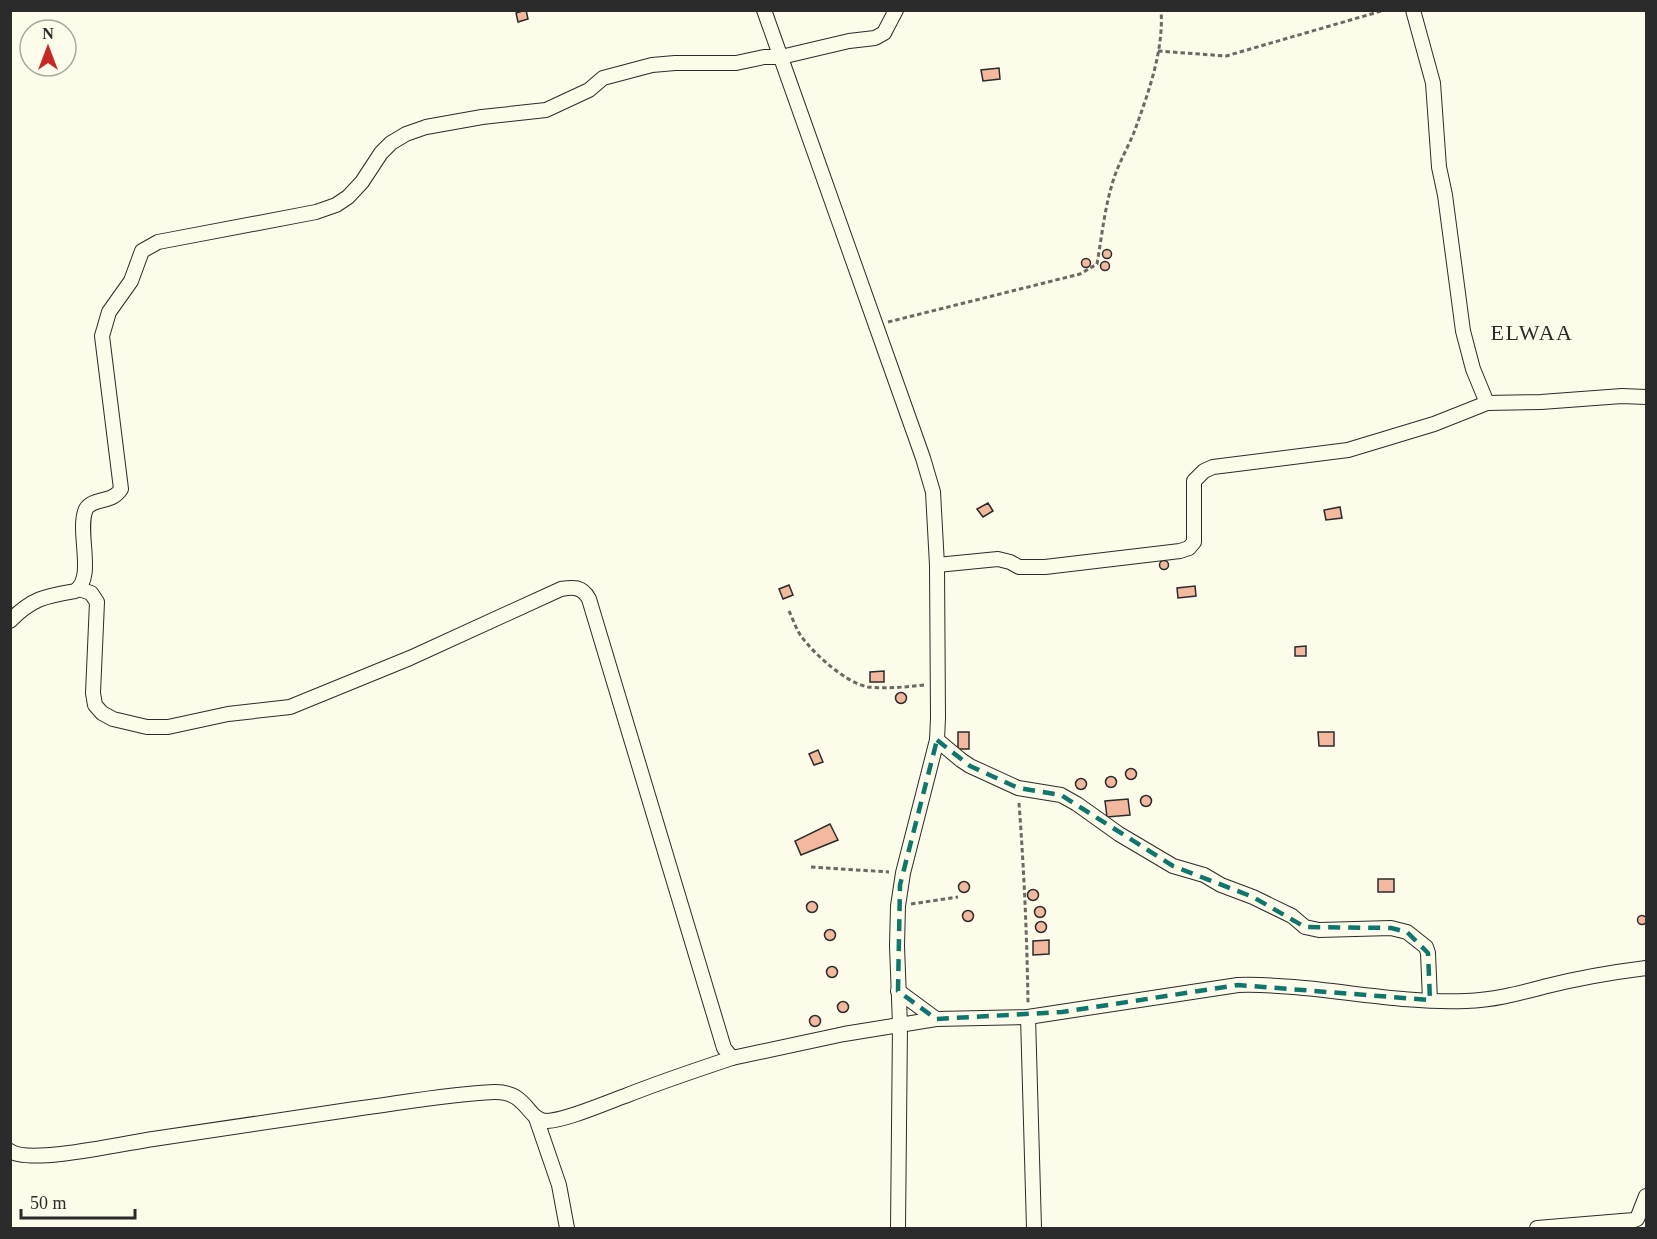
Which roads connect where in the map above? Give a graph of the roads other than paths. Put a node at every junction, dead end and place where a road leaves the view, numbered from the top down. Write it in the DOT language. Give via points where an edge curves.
graph roads {
  1 [pos="764,10"];
  2 [pos="896,10"];
  3 [pos="1413,10"];
  4 [pos="781,57"];
  5 [pos="1647,397"];
  6 [pos="1487,403"];
  7 [pos="937,565"];
  8 [pos="80,589"];
  9 [pos="10,621"];
  10 [pos="937,740"];
  11 [pos="1647,968"];
  12 [pos="898,991"];
  13 [pos="1431,1000"];
  14 [pos="1028,1017"];
  15 [pos="936,1019"];
  16 [pos="900,1025"];
  17 [pos="732,1058"];
  18 [pos="536,1118"];
  19 [pos="10,1150"];
  20 [pos="1647,1196"];
  21 [pos="567,1228"];
  22 [pos="898,1228"];
  23 [pos="1034,1228"];
  24 [pos="1537,1228"];
  1 -- 4 [label="street"];
  2 -- 4 [label="street" via="884,33 875,38"];
  3 -- 6 [label="street" via="1432,83 1439,167 1462,331"];
  4 -- 7 [label="street" via="933,492"];
  4 -- 8 [label="street" via="736,63 652,65 603,78 588,90 546,110 426,127 391,143 362,182 336,205 148,246 142,251 131,281 109,312 102,336 121,489 111,499 87,507 83,522 85,573"];
  5 -- 6 [label="street"];
  6 -- 7 [label="street" via="1348,450 1204,471 1194,481 1194,542 1180,551 1045,567 1022,568 998,559"];
  7 -- 10 [label="street"];
  8 -- 9 [label="street" via="40,597"];
  8 -- 17 [label="street" via="91,593 96,602 96,705 113,719 147,727 290,707 561,589 585,591 724,1048"];
  10 -- 12 [label="street" via="903,873 898,906"];
  10 -- 13 [label="street" via="961,760 1018,788 1061,795 1173,866 1253,897 1311,929 1391,928 1407,932 1426,947"];
  11 -- 13 [label="street" via="1516,995 1467,1001"];
  12 -- 15 [label="street"];
  12 -- 16 [label="street"];
  13 -- 14 [label="street" via="1271,984 1238,985"];
  14 -- 15 [label="street"];
  14 -- 23 [label="street"];
  15 -- 16 [label="street"];
  16 -- 17 [label="street"];
  16 -- 22 [label="street"];
  17 -- 18 [label="street" via="558,1119"];
  18 -- 19 [label="street" via="514,1095 495,1092 55,1155 19,1155"];
  18 -- 21 [label="street" via="559,1185"];
  20 -- 24 [label="street" via="1634,1220"];
}
